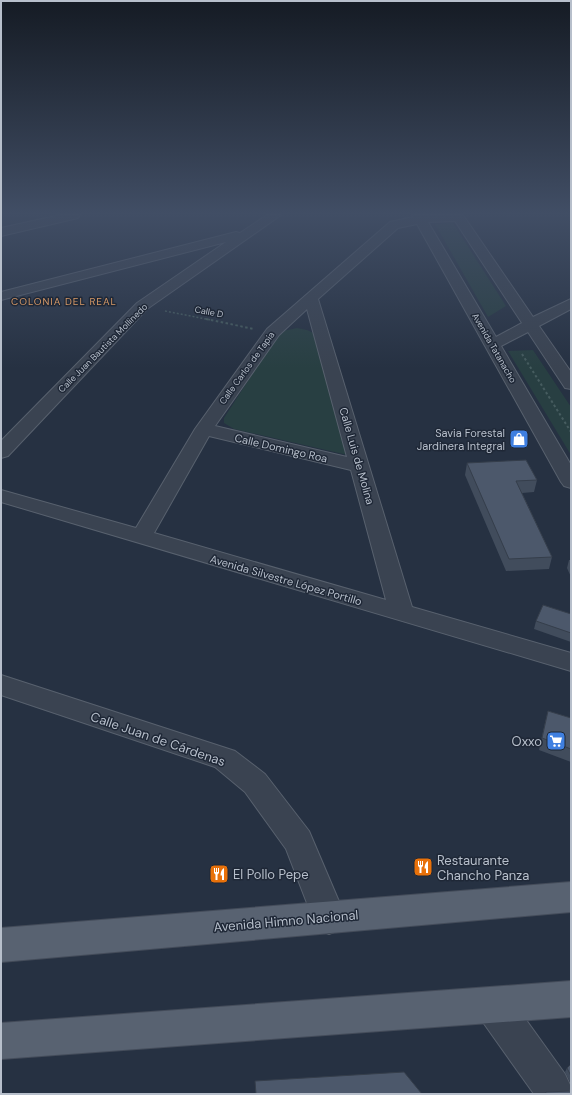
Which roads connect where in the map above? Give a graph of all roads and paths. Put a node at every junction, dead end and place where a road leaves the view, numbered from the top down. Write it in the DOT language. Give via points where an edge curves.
graph roads {
  1 [pos="112,266"];
  2 [pos="201,266"];
  3 [pos="347,266"];
  4 [pos="447,266"];
  5 [pos="492,266"];
  6 [pos="3,293"];
  7 [pos="311,298"];
  8 [pos="571,304"];
  9 [pos="142,306"];
  10 [pos="532,325"];
  11 [pos="273,332"];
  12 [pos="492,345"];
  13 [pos="522,354"];
  14 [pos="571,384"];
  15 [pos="204,429"];
  16 [pos="571,432"];
  17 [pos="1,452"];
  18 [pos="359,466"];
  19 [pos="571,482"];
  20 [pos="1,496"];
  21 [pos="141,538"];
  22 [pos="402,614"];
  23 [pos="571,662"];
  24 [pos="1,685"];
  25 [pos="571,896"];
  26 [pos="329,918"];
  27 [pos="1,945"];
  28 [pos="571,999"];
  29 [pos="493,1005"];
  30 [pos="1,1041"];
  31 [pos="552,1086"];
  1 -- 6 [label="street"];
  2 -- 9 [label="street, Calle Juan Bautista Mollinedo"];
  3 -- 7 [label="street, Calle Carlos de Tapia"];
  4 -- 12 [label="street, Avenida Tatanacho"];
  5 -- 10 [label="street"];
  7 -- 11 [label="street, Calle Carlos de Tapia"];
  7 -- 18 [label="street, Calle Luis de Molina"];
  8 -- 10 [label="street"];
  9 -- 11 [label="path, Calle D"];
  9 -- 17 [label="street, Calle Juan Bautista Mollinedo"];
  10 -- 12 [label="street"];
  10 -- 14 [label="street"];
  11 -- 15 [label="street, Calle Carlos de Tapia"];
  12 -- 19 [label="street, Avenida Tatanacho"];
  13 -- 16 [label="path"];
  15 -- 18 [label="street, Calle Domingo Roa"];
  15 -- 21 [label="street, Calle Carlos de Tapia"];
  18 -- 22 [label="street, Calle Luis de Molina"];
  20 -- 21 [label="street, Avenida Silvestre López Portillo"];
  21 -- 22 [label="street, Avenida Silvestre López Portillo"];
  22 -- 23 [label="street, Avenida Silvestre López Portillo"];
  24 -- 26 [label="street, Calle Juan de Cárdenas" via="225,759 255,783 298,841"];
  25 -- 26 [label="main road, Avenida Himno Nacional"];
  26 -- 27 [label="main road, Avenida Himno Nacional"];
  28 -- 29 [label="main road"];
  29 -- 30 [label="main road"];
  29 -- 31 [label="street"];
}
